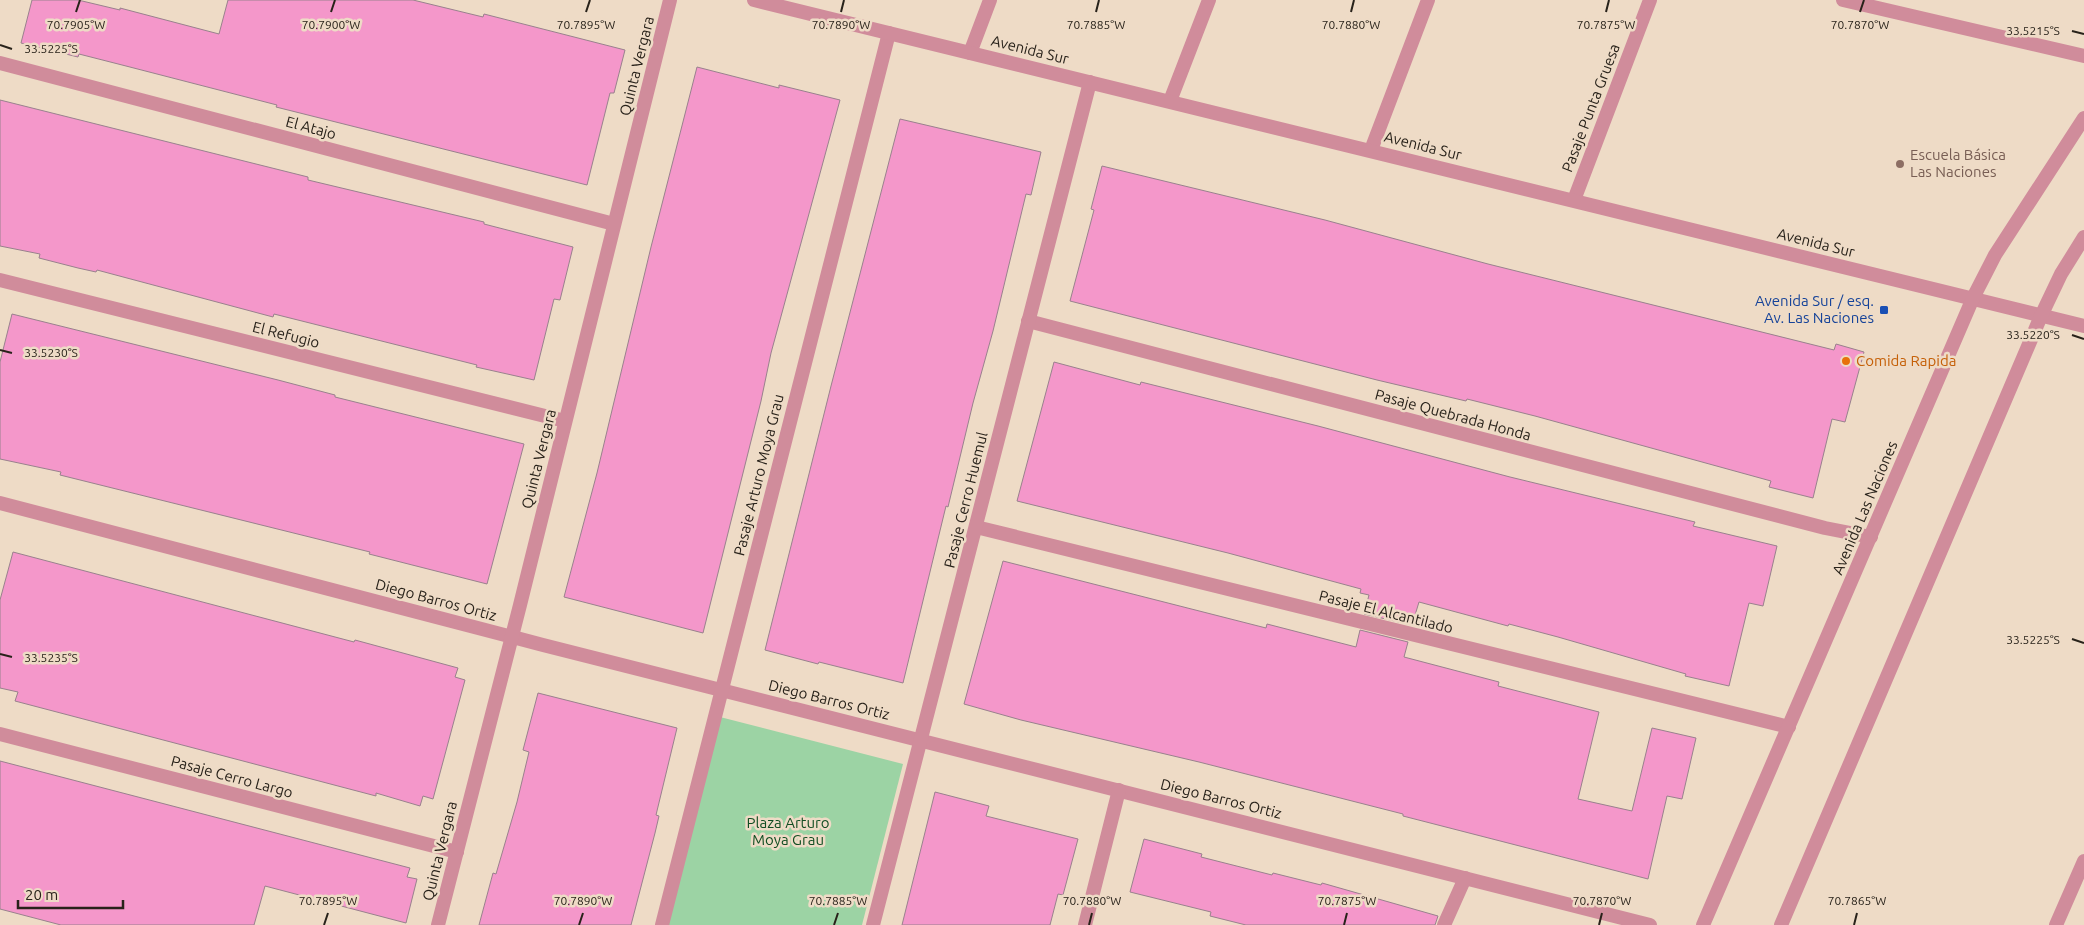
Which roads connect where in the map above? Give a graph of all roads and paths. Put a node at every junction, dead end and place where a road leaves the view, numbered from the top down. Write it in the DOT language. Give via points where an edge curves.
graph roads {
  1 [pos="670,0"];
  2 [pos="754,0"];
  3 [pos="990,0"];
  4 [pos="1209,0"];
  5 [pos="1428,0"];
  6 [pos="1650,0"];
  7 [pos="1843,0"];
  8 [pos="1871,3"];
  9 [pos="889,33"];
  10 [pos="970,53"];
  11 [pos="2084,56"];
  12 [pos="0,63"];
  13 [pos="1090,82"];
  14 [pos="1170,101"];
  15 [pos="2084,118"];
  16 [pos="1371,150"];
  17 [pos="1574,200"];
  18 [pos="614,224"];
  19 [pos="2084,237"];
  20 [pos="0,280"];
  21 [pos="1973,298"];
  22 [pos="2040,316"];
  23 [pos="1028,321"];
  24 [pos="2084,326"];
  25 [pos="565,421"];
  26 [pos="0,503"];
  27 [pos="976,527"];
  28 [pos="1871,537"];
  29 [pos="512,637"];
  30 [pos="722,690"];
  31 [pos="1789,727"];
  32 [pos="0,734"];
  33 [pos="919,740"];
  34 [pos="1119,790"];
  35 [pos="456,852"];
  36 [pos="2084,861"];
  37 [pos="1465,878"];
  38 [pos="438,925"];
  39 [pos="662,925"];
  40 [pos="872,925"];
  41 [pos="1085,925"];
  42 [pos="1444,925"];
  43 [pos="1650,925"];
  44 [pos="1704,925"];
  45 [pos="1781,925"];
  46 [pos="2056,925"];
  1 -- 18 [label="street, Quinta Vergara"];
  2 -- 9 [label="street, Avenida Sur"];
  3 -- 10 [label="street"];
  4 -- 14 [label="street"];
  5 -- 16 [label="street"];
  6 -- 17 [label="street, Pasaje Punta Gruesa"];
  7 -- 8 [label="street"];
  8 -- 11 [label="street"];
  9 -- 10 [label="street, Avenida Sur"];
  9 -- 30 [label="street, Pasaje Arturo Moya Grau"];
  10 -- 13 [label="street, Avenida Sur"];
  12 -- 18 [label="street, El Atajo"];
  13 -- 14 [label="street, Avenida Sur"];
  13 -- 23 [label="street, Pasaje Cerro Huemul"];
  14 -- 16 [label="street, Avenida Sur"];
  15 -- 21 [label="street, Avenida Las Naciones" via="1995,255"];
  16 -- 17 [label="street, Avenida Sur"];
  17 -- 21 [label="street, Avenida Sur"];
  18 -- 25 [label="street, Quinta Vergara"];
  19 -- 22 [label="street"];
  20 -- 25 [label="street, El Refugio"];
  21 -- 22 [label="street, Avenida Sur"];
  21 -- 28 [label="street, Avenida Las Naciones"];
  22 -- 24 [label="street, Avenida Sur"];
  22 -- 45 [label="street"];
  23 -- 27 [label="street, Pasaje Cerro Huemul"];
  23 -- 28 [label="street, Pasaje Quebrada Honda" via="1825,528"];
  25 -- 29 [label="street, Quinta Vergara"];
  26 -- 29 [label="street, Diego Barros Ortiz"];
  27 -- 31 [label="street, Pasaje El Alcantilado"];
  27 -- 33 [label="street, Pasaje Cerro Huemul"];
  28 -- 31 [label="street, Avenida Las Naciones"];
  29 -- 30 [label="street, Diego Barros Ortiz"];
  29 -- 35 [label="street, Quinta Vergara"];
  30 -- 33 [label="street, Diego Barros Ortiz"];
  30 -- 39 [label="street, Pasaje Arturo Moya Grau"];
  31 -- 44 [label="street, Avenida Las Naciones"];
  32 -- 35 [label="street, Pasaje Cerro Largo"];
  33 -- 34 [label="street, Diego Barros Ortiz"];
  33 -- 40 [label="street, Pasaje Cerro Huemul"];
  34 -- 37 [label="street, Diego Barros Ortiz"];
  34 -- 41 [label="street"];
  35 -- 38 [label="street, Quinta Vergara"];
  36 -- 46 [label="street"];
  37 -- 42 [label="street"];
  37 -- 43 [label="street, Diego Barros Ortiz"];
}
